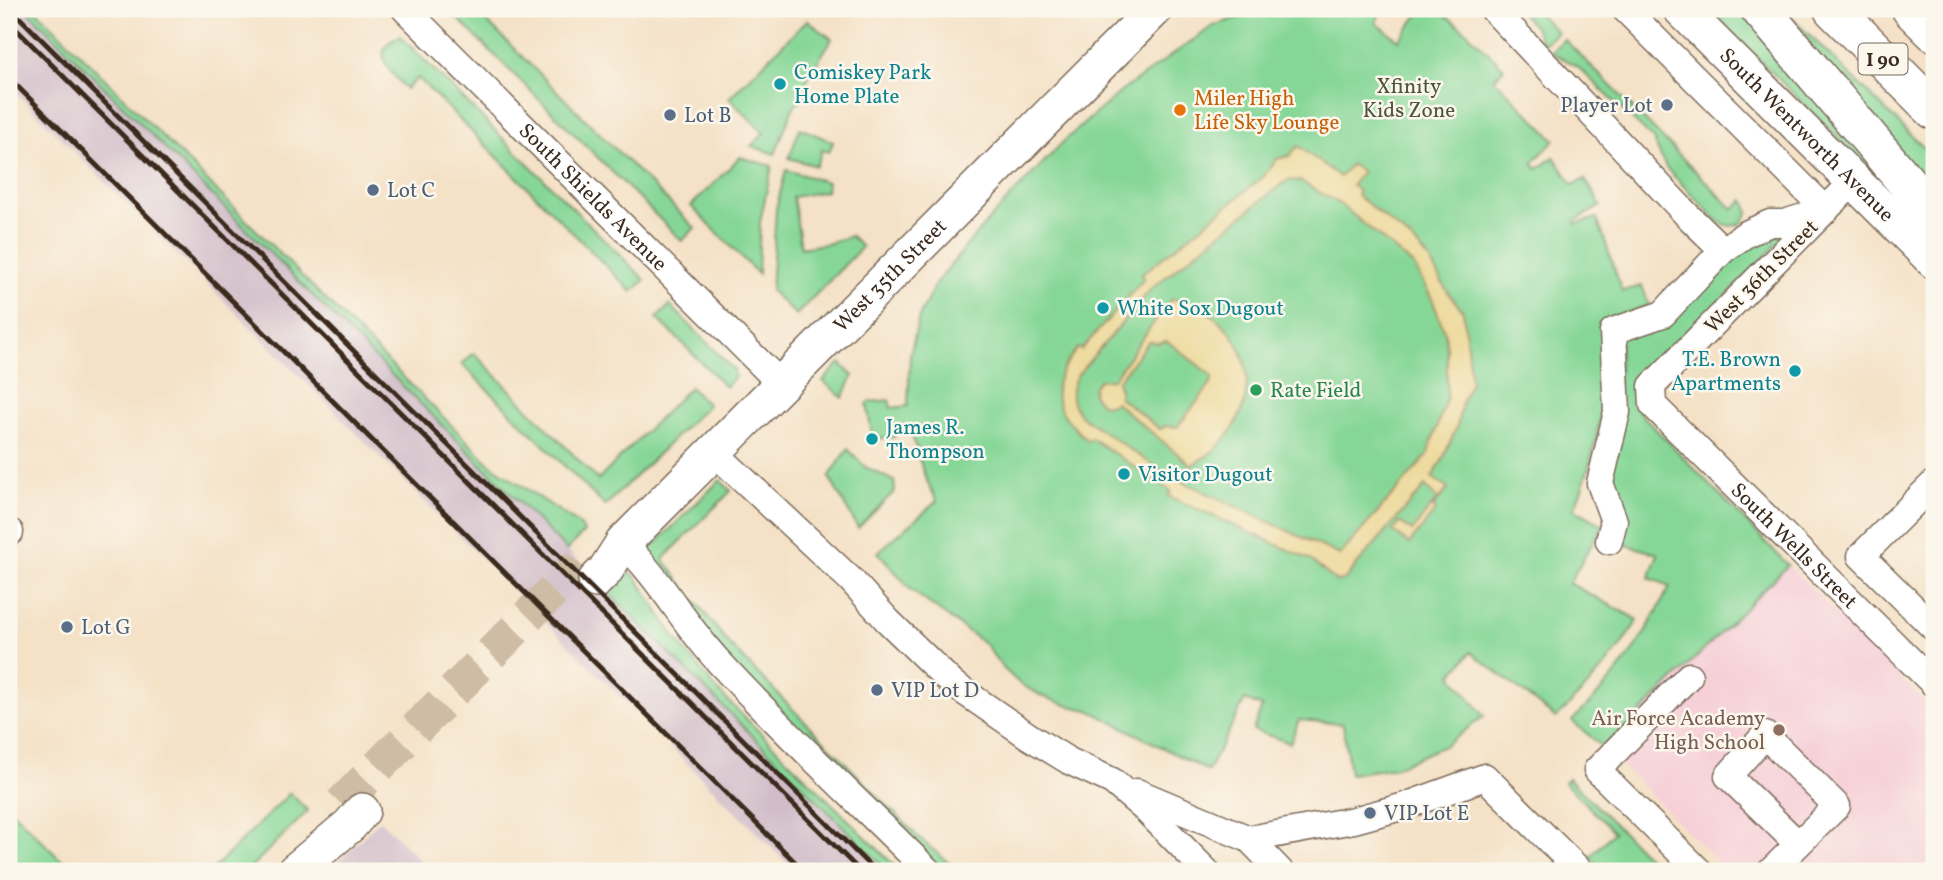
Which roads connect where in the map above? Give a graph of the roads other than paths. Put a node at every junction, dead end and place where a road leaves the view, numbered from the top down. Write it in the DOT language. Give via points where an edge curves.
graph roads {
  1 [pos="405,9"];
  2 [pos="1155,9"];
  3 [pos="1493,9"];
  4 [pos="1625,9"];
  5 [pos="1681,9"];
  6 [pos="1760,9"];
  7 [pos="1833,9"];
  8 [pos="1911,9"];
  9 [pos="1934,32"];
  10 [pos="1934,110"];
  11 [pos="1854,181"];
  12 [pos="1826,210"];
  13 [pos="1934,215"];
  14 [pos="1723,250"];
  15 [pos="1934,261"];
  16 [pos="781,384"];
  17 [pos="1653,405"];
  18 [pos="714,452"];
  19 [pos="1934,483"];
  20 [pos="1609,541"];
  21 [pos="623,542"];
  22 [pos="588,572"];
  23 [pos="1932,622"];
  24 [pos="1900,650"];
  25 [pos="1689,676"];
  26 [pos="1934,684"];
  27 [pos="1112,781"];
  28 [pos="352,807"];
  29 [pos="1249,839"];
  30 [pos="1798,844"];
  31 [pos="300,870"];
  32 [pos="928,871"];
  33 [pos="1206,871"];
  34 [pos="1280,871"];
  35 [pos="1580,871"];
  36 [pos="1699,871"];
  37 [pos="1771,871"];
  1 -- 16 [label="street, South Shields Avenue"];
  2 -- 16 [label="main road, West 35th Street"];
  3 -- 14 [label="street"];
  4 -- 12 [label="street"];
  5 -- 11 [label="main road, South Wentworth Avenue"];
  6 -- 13 [label="highway"];
  7 -- 10 [label="highway, I 90"];
  8 -- 9 [label="highway, I 90"];
  11 -- 12 [label="street, West 36th Street"];
  11 -- 15 [label="main road, South Wentworth Avenue"];
  12 -- 14 [label="street" via="1770,223"];
  12 -- 17 [label="street, West 36th Street" via="1652,386"];
  14 -- 20 [label="street" via="1663,314 1613,331 1617,412 1600,483 1614,521"];
  16 -- 18 [label="main road, West 35th Street"];
  17 -- 24 [label="street, South Wells Street"];
  18 -- 21 [label="main road, West 35th Street"];
  18 -- 27 [label="street" via="851,580 953,684 1069,761"];
  19 -- 23 [label="street" via="1861,556"];
  21 -- 22 [label="main road, West 35th Street" via="605,571"];
  21 -- 32 [label="street" via="719,662"];
  23 -- 24 [label="street"];
  24 -- 26 [label="street, South Wells Street"];
  25 -- 36 [label="street" via="1597,770"];
  27 -- 29 [label="street"];
  27 -- 33 [label="street"];
  28 -- 31 [label="main road" via="350,825"];
  29 -- 34 [label="street"];
  29 -- 35 [label="street" via="1354,820 1485,777"];
  30 -- 37 [label="street"];
}
